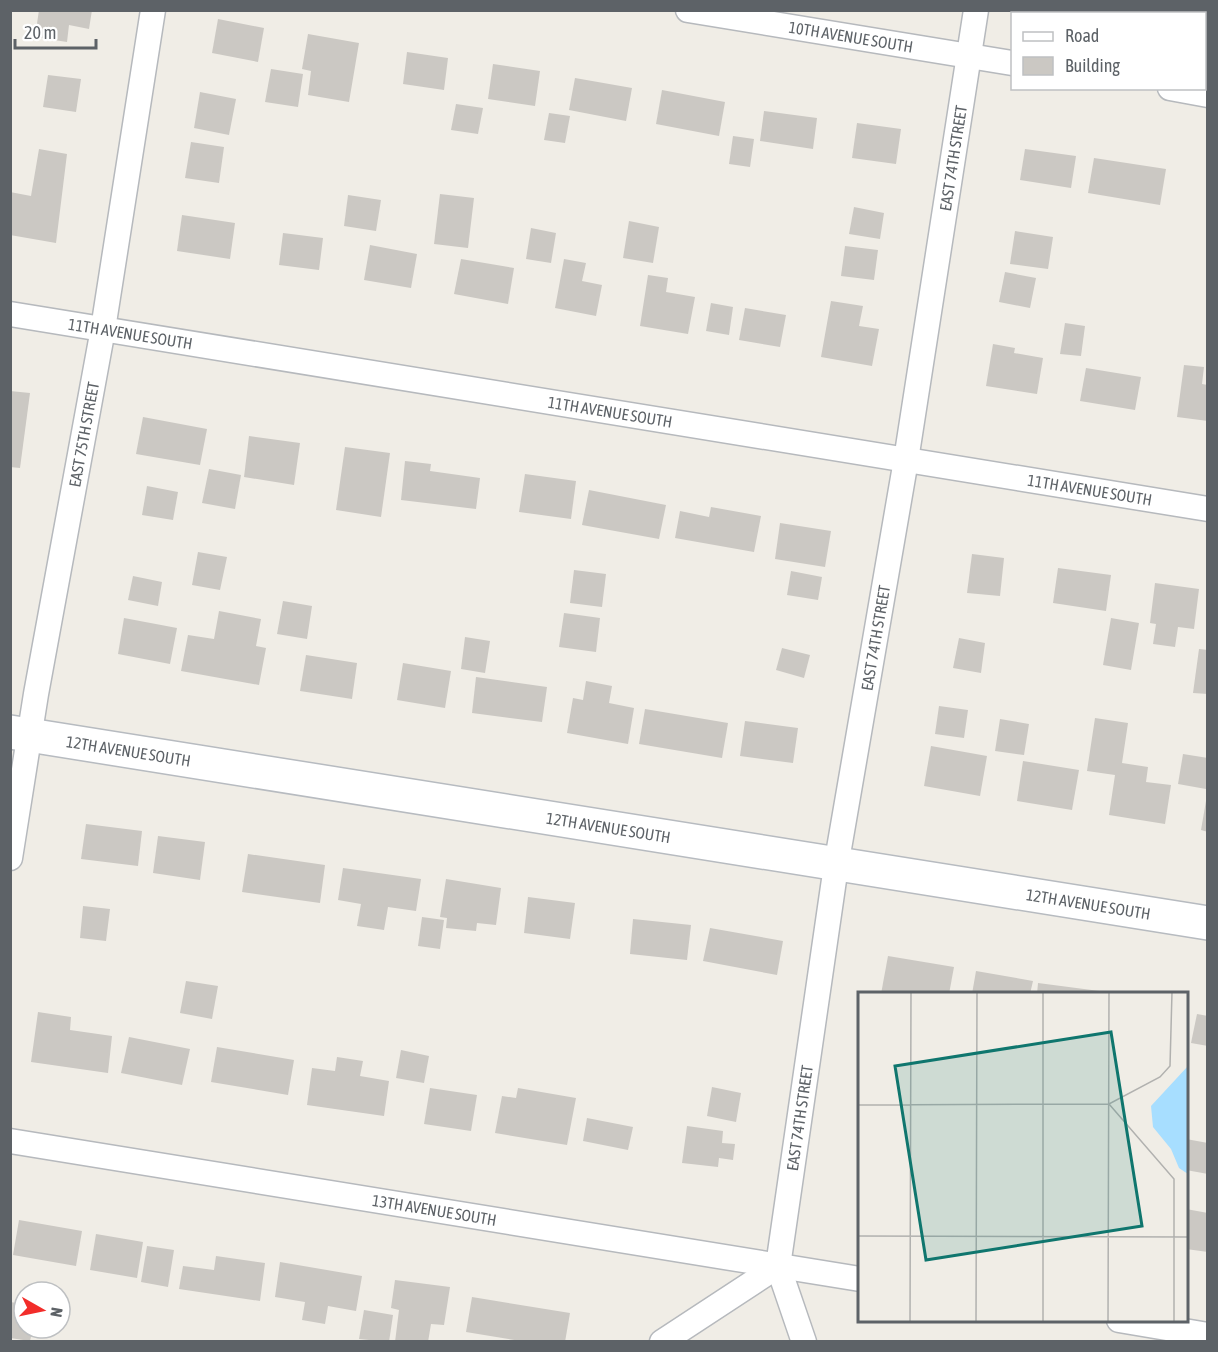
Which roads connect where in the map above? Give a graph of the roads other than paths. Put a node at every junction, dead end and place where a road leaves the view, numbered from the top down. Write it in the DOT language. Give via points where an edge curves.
graph roads {
  1 [pos="153,10"];
  2 [pos="688,10"];
  3 [pos="976,10"];
  4 [pos="969,56"];
  5 [pos="1011,63"];
  6 [pos="1183,90"];
  7 [pos="1208,94"];
  8 [pos="10,314"];
  9 [pos="103,329"];
  10 [pos="906,460"];
  11 [pos="1208,509"];
  12 [pos="20,734"];
  13 [pos="10,858"];
  14 [pos="836,866"];
  15 [pos="1208,923"];
  16 [pos="10,1142"];
  17 [pos="778,1266"];
  18 [pos="858,1279"];
  19 [pos="1131,1322"];
  20 [pos="1208,1335"];
  21 [pos="662,1341"];
  22 [pos="804,1341"];
  1 -- 9 [label="street, EAST 75TH STREET"];
  2 -- 4 [label="street, 10TH AVENUE SOUTH"];
  3 -- 4 [label="street, EAST 74TH STREET"];
  4 -- 5 [label="street, 10TH AVENUE SOUTH"];
  4 -- 10 [label="street, EAST 74TH STREET"];
  6 -- 7 [label="street"];
  8 -- 9 [label="street, 11TH AVENUE SOUTH"];
  9 -- 10 [label="street, 11TH AVENUE SOUTH"];
  9 -- 12 [label="street, EAST 75TH STREET"];
  10 -- 11 [label="street, 11TH AVENUE SOUTH"];
  10 -- 14 [label="street, EAST 74TH STREET"];
  12 -- 13 [label="street, EAST 75TH STREET"];
  12 -- 14 [label="street, 12TH AVENUE SOUTH"];
  14 -- 15 [label="street, 12TH AVENUE SOUTH"];
  14 -- 17 [label="street, EAST 74TH STREET"];
  16 -- 17 [label="street, 13TH AVENUE SOUTH"];
  17 -- 18 [label="street, 13TH AVENUE SOUTH"];
  17 -- 21 [label="street"];
  17 -- 22 [label="street"];
  19 -- 20 [label="street"];
}
